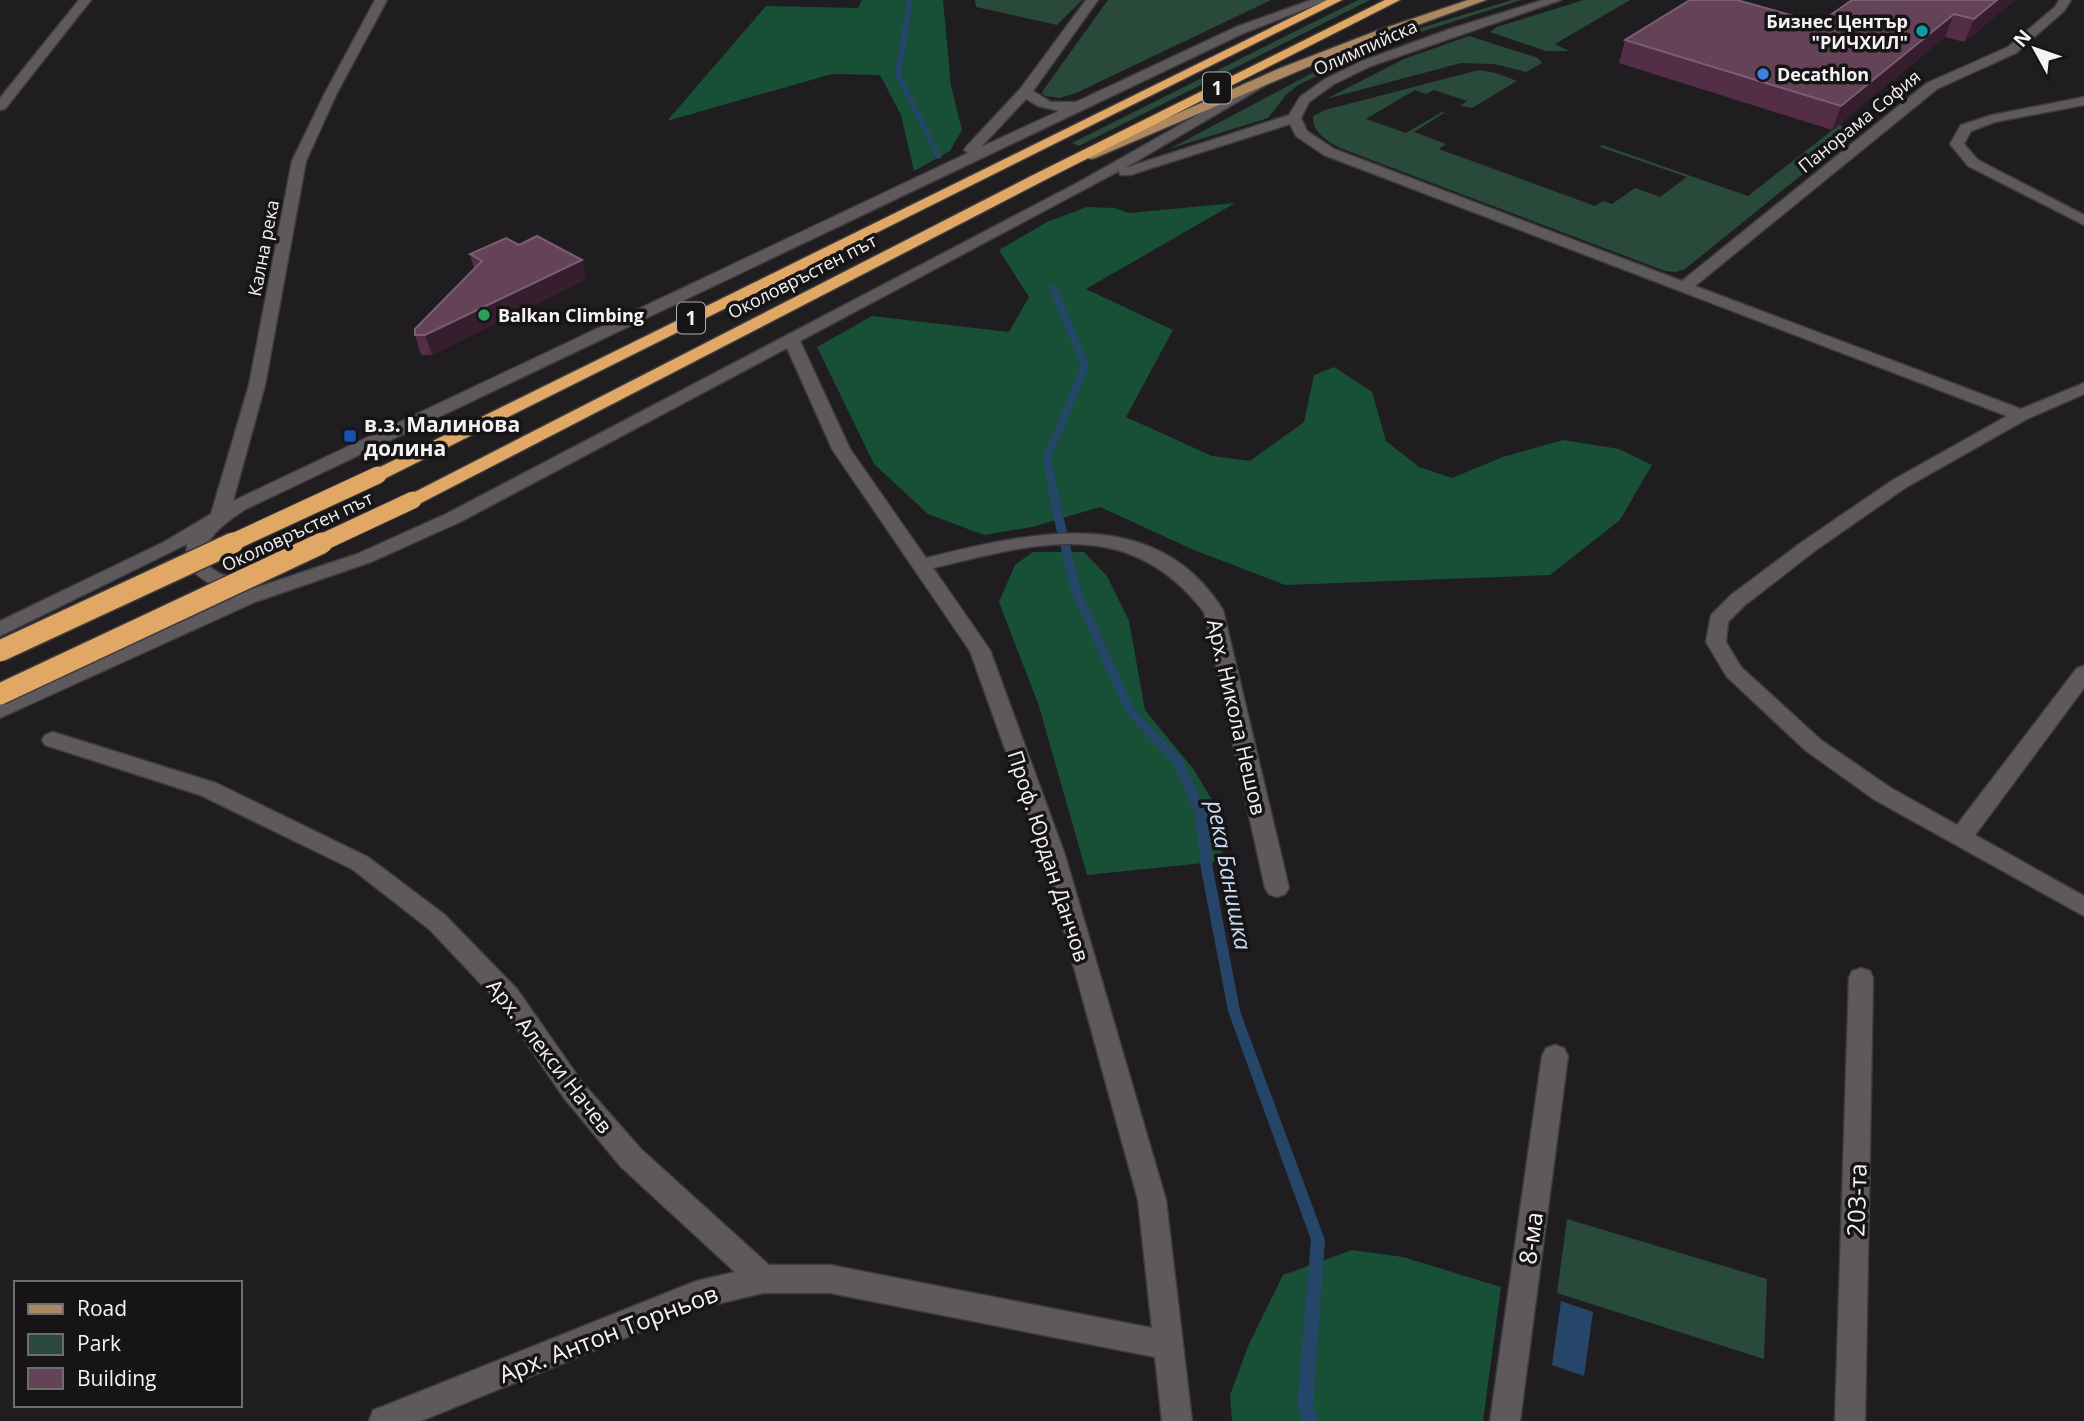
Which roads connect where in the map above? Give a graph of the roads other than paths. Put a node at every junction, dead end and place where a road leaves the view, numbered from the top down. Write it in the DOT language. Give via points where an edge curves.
graph roads {
  1 [pos="85,0"];
  2 [pos="381,0"];
  3 [pos="1092,0"];
  4 [pos="1322,0"];
  5 [pos="1336,0"];
  6 [pos="1394,0"];
  7 [pos="1410,0"];
  8 [pos="1480,0"];
  9 [pos="1555,0"];
  10 [pos="2065,0"];
  11 [pos="1311,58"];
  12 [pos="1284,72"];
  13 [pos="1026,91"];
  14 [pos="2084,101"];
  15 [pos="0,106"];
  16 [pos="1081,106"];
  17 [pos="1294,118"];
  18 [pos="964,160"];
  19 [pos="1040,177"];
  20 [pos="1084,185"];
  21 [pos="2084,221"];
  22 [pos="1684,287"];
  23 [pos="791,339"];
  24 [pos="2084,388"];
  25 [pos="2021,415"];
  26 [pos="219,518"];
  27 [pos="922,565"];
  28 [pos="301,579"];
  29 [pos="0,629"];
  30 [pos="0,651"];
  31 [pos="2084,673"];
  32 [pos="0,694"];
  33 [pos="0,711"];
  34 [pos="53,740"];
  35 [pos="1960,838"];
  36 [pos="1277,888"];
  37 [pos="2084,907"];
  38 [pos="1861,978"];
  39 [pos="1555,1056"];
  40 [pos="763,1279"];
  41 [pos="1167,1345"];
  42 [pos="384,1421"];
  43 [pos="1177,1421"];
  44 [pos="1505,1421"];
  45 [pos="1850,1421"];
  1 -- 15 [label="street"];
  2 -- 26 [label="street, Кална река" via="299,161 257,384"];
  3 -- 13 [label="street"];
  4 -- 16 [label="street" via="1240,30"];
  5 -- 30 [label="highway, Околовръстен път / 1, bridge" via="378,475"];
  6 -- 19 [label="highway, Околовръстен път / 1"];
  7 -- 11 [label="highway"];
  8 -- 11 [label="main road"];
  9 -- 17 [label="street, Олимпийска" via="1372,61 1304,98"];
  10 -- 22 [label="street, Панорама София" via="2012,50 1951,75 1920,95"];
  11 -- 12 [label="main road"];
  12 -- 19 [label="main road"];
  12 -- 20 [label="street"];
  13 -- 16 [label="street" via="1043,104"];
  13 -- 18 [label="street"];
  14 -- 21 [label="street" via="1992,119 1966,128 1957,144 1973,163"];
  16 -- 18 [label="street"];
  17 -- 20 [label="street"];
  17 -- 22 [label="street" via="1301,133 1329,152"];
  18 -- 26 [label="street" via="558,351"];
  19 -- 32 [label="highway, Околовръстен път / 1, bridge" via="413,500"];
  20 -- 23 [label="street"];
  22 -- 25 [label="street"];
  23 -- 27 [label="street, Проф. Юрдан Данчов" via="841,449"];
  23 -- 28 [label="street" via="442,523 375,554"];
  24 -- 25 [label="street"];
  25 -- 35 [label="street" via="1959,448 1854,515 1738,600 1718,620 1716,642 1734,671 1814,745 1883,794"];
  26 -- 28 [label="street" via="197,543 195,555 204,573 237,586"];
  26 -- 29 [label="street"];
  27 -- 36 [label="street, Арх. Никола Нешов" via="1022,540 1086,538 1119,541 1156,556 1192,584 1213,610"];
  27 -- 41 [label="street, Проф. Юрдан Данчов" via="980,650 1054,855 1152,1200"];
  28 -- 33 [label="street" via="248,597"];
  31 -- 35 [label="street"];
  34 -- 40 [label="street, Арх. Алекси Начев" via="208,789 360,863 437,922 508,996 573,1090 631,1158"];
  35 -- 37 [label="street"];
  38 -- 45 [label="street, 203-та"];
  39 -- 44 [label="street, 8-ма"];
  40 -- 41 [label="street, Арх. Антон Торньов" via="830,1279"];
  40 -- 42 [label="street, Арх. Антон Торньов" via="696,1295"];
  41 -- 43 [label="street, Проф. Юрдан Данчов"];
}
